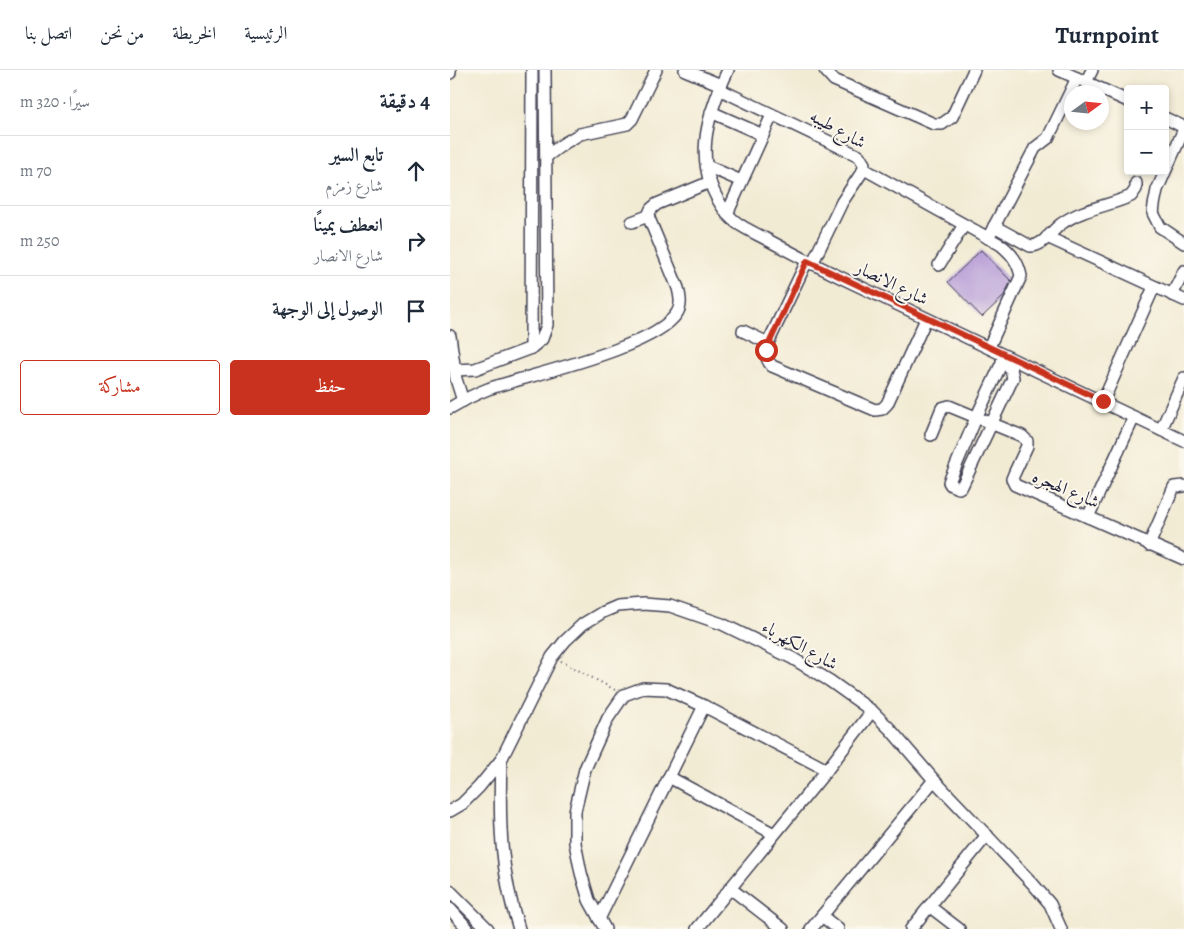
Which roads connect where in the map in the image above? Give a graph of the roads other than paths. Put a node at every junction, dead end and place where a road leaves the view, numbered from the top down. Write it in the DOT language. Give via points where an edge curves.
graph roads {
  1 [pos="532,70"];
  2 [pos="545,70"];
  3 [pos="656,70"];
  4 [pos="685,70"];
  5 [pos="728,70"];
  6 [pos="826,70"];
  7 [pos="974,70"];
  8 [pos="1092,70"];
  9 [pos="1072,75"];
  10 [pos="720,87"];
  11 [pos="1124,99"];
  12 [pos="711,112"];
  13 [pos="772,114"];
  14 [pos="1169,120"];
  15 [pos="1184,128"];
  16 [pos="763,134"];
  17 [pos="547,156"];
  18 [pos="707,166"];
  19 [pos="864,169"];
  20 [pos="741,181"];
  21 [pos="710,182"];
  22 [pos="1157,190"];
  23 [pos="727,214"];
  24 [pos="648,216"];
  25 [pos="632,222"];
  26 [pos="964,225"];
  27 [pos="994,226"];
  28 [pos="1047,237"];
  29 [pos="988,238"];
  30 [pos="1184,243"];
  31 [pos="810,262"];
  32 [pos="939,265"];
  33 [pos="1184,271"];
  34 [pos="1154,287"];
  35 [pos="1172,295"];
  36 [pos="1184,300"];
  37 [pos="926,319"];
  38 [pos="744,331"];
  39 [pos="450,336"];
  40 [pos="767,346"];
  41 [pos="989,347"];
  42 [pos="531,348"];
  43 [pos="1003,358"];
  44 [pos="454,370"];
  45 [pos="1184,378"];
  46 [pos="464,401"];
  47 [pos="1103,401"];
  48 [pos="450,408"];
  49 [pos="1134,416"];
  50 [pos="976,418"];
  51 [pos="992,423"];
  52 [pos="1161,430"];
  53 [pos="931,435"];
  54 [pos="1184,441"];
  55 [pos="1184,486"];
  56 [pos="1088,516"];
  57 [pos="1149,545"];
  58 [pos="1184,559"];
  59 [pos="704,706"];
  60 [pos="872,711"];
  61 [pos="501,760"];
  62 [pos="826,770"];
  63 [pos="669,777"];
  64 [pos="934,780"];
  65 [pos="450,812"];
  66 [pos="774,834"];
  67 [pos="987,835"];
  68 [pos="730,888"];
  69 [pos="450,891"];
  70 [pos="929,906"];
  71 [pos="450,909"];
  72 [pos="822,916"];
  73 [pos="602,924"];
  74 [pos="468,929"];
  75 [pos="488,929"];
  76 [pos="520,929"];
  77 [pos="696,929"];
  78 [pos="782,929"];
  79 [pos="811,929"];
  80 [pos="838,929"];
  81 [pos="911,929"];
  82 [pos="959,929"];
  83 [pos="1061,929"];
  1 -- 42 [label="street"];
  2 -- 17 [label="street"];
  3 -- 17 [label="street" via="632,119 626,124 580,134"];
  4 -- 10 [label="street, شارع طيبه"];
  5 -- 10 [label="street, شارع الانصار"];
  6 -- 7 [label="street" via="834,80 934,124 942,124 952,118"];
  8 -- 9 [label="street"];
  9 -- 11 [label="street"];
  9 -- 27 [label="street" via="1048,138 1035,148"];
  10 -- 12 [label="street, شارع الانصار"];
  10 -- 13 [label="street, شارع طيبه"];
  12 -- 16 [label="street"];
  12 -- 18 [label="street, شارع الانصار" via="706,132"];
  13 -- 16 [label="street"];
  13 -- 19 [label="street, شارع طيبه" via="858,156"];
  14 -- 15 [label="street"];
  15 -- 22 [label="street"];
  16 -- 20 [label="street"];
  17 -- 42 [label="street" via="547,325 542,339"];
  18 -- 20 [label="street"];
  18 -- 21 [label="street, شارع الانصار"];
  19 -- 26 [label="street"];
  19 -- 31 [label="street, شارع طيبه"];
  20 -- 23 [label="street"];
  21 -- 23 [label="street, شارع الانصار"];
  21 -- 24 [label="street" via="656,204"];
  22 -- 28 [label="street" via="1132,181 1135,191 1131,196 1074,216"];
  22 -- 30 [label="street" via="1156,220 1160,227"];
  23 -- 31 [label="street, شارع الانصار" via="743,227"];
  24 -- 25 [label="street"];
  24 -- 46 [label="street" via="678,288 680,305 671,321 618,349 485,390"];
  26 -- 29 [label="street"];
  26 -- 32 [label="street"];
  27 -- 28 [label="street" via="1030,246 1037,246"];
  27 -- 29 [label="street"];
  28 -- 34 [label="street"];
  29 -- 41 [label="street" via="1012,255 1021,276"];
  31 -- 37 [label="street, شارع الانصار"];
  31 -- 40 [label="street, شارع طيبه"];
  33 -- 35 [label="street"];
  34 -- 35 [label="street"];
  34 -- 47 [label="street"];
  35 -- 36 [label="street"];
  37 -- 40 [label="street" via="888,404 882,409 875,410 772,366 766,357"];
  37 -- 41 [label="street, شارع الانصار"];
  38 -- 40 [label="street"];
  39 -- 44 [label="street"];
  41 -- 43 [label="street, شارع الانصار"];
  42 -- 44 [label="street" via="475,370"];
  43 -- 47 [label="street, شارع الانصار"];
  43 -- 50 [label="street"];
  43 -- 51 [label="street" via="1013,378"];
  44 -- 46 [label="street"];
  45 -- 52 [label="street"];
  46 -- 48 [label="street"];
  47 -- 49 [label="street, شارع الانصار"];
  49 -- 52 [label="street, شارع الانصار"];
  49 -- 56 [label="street"];
  50 -- 51 [label="street"];
  50 -- 51 [label="street" via="950,482 959,488"];
  50 -- 53 [label="street" via="949,406 942,408"];
  51 -- 56 [label="street, شارع الهجره" via="1027,441 1012,479 1015,485"];
  52 -- 54 [label="street, شارع الانصار"];
  55 -- 57 [label="street" via="1174,487"];
  56 -- 57 [label="street, شارع الهجره"];
  57 -- 58 [label="street, شارع الهجره"];
  59 -- 62 [label="street"];
  59 -- 63 [label="street"];
  59 -- 73 [label="street" via="666,689 643,688 624,694 608,718 585,769 575,811 581,874 589,900"];
  60 -- 61 [label="street, شارع الكهرباء" via="830,680 722,624 670,606 618,606 583,624 552,657"];
  60 -- 62 [label="street"];
  60 -- 64 [label="street, شارع الكهرباء" via="909,748"];
  61 -- 65 [label="street, شارع الكهرباء" via="479,787"];
  61 -- 76 [label="street, شارع الكهرباء" via="499,809 502,856"];
  62 -- 66 [label="street"];
  63 -- 66 [label="street"];
  63 -- 73 [label="street"];
  64 -- 67 [label="street, شارع الكهرباء"];
  64 -- 72 [label="street"];
  66 -- 68 [label="street"];
  67 -- 70 [label="street"];
  67 -- 83 [label="street, شارع الكهرباء" via="1050,904"];
  68 -- 77 [label="street"];
  68 -- 78 [label="street"];
  69 -- 75 [label="street"];
  70 -- 81 [label="street"];
  70 -- 82 [label="street"];
  71 -- 74 [label="street"];
  72 -- 79 [label="street"];
  72 -- 80 [label="street"];
}
